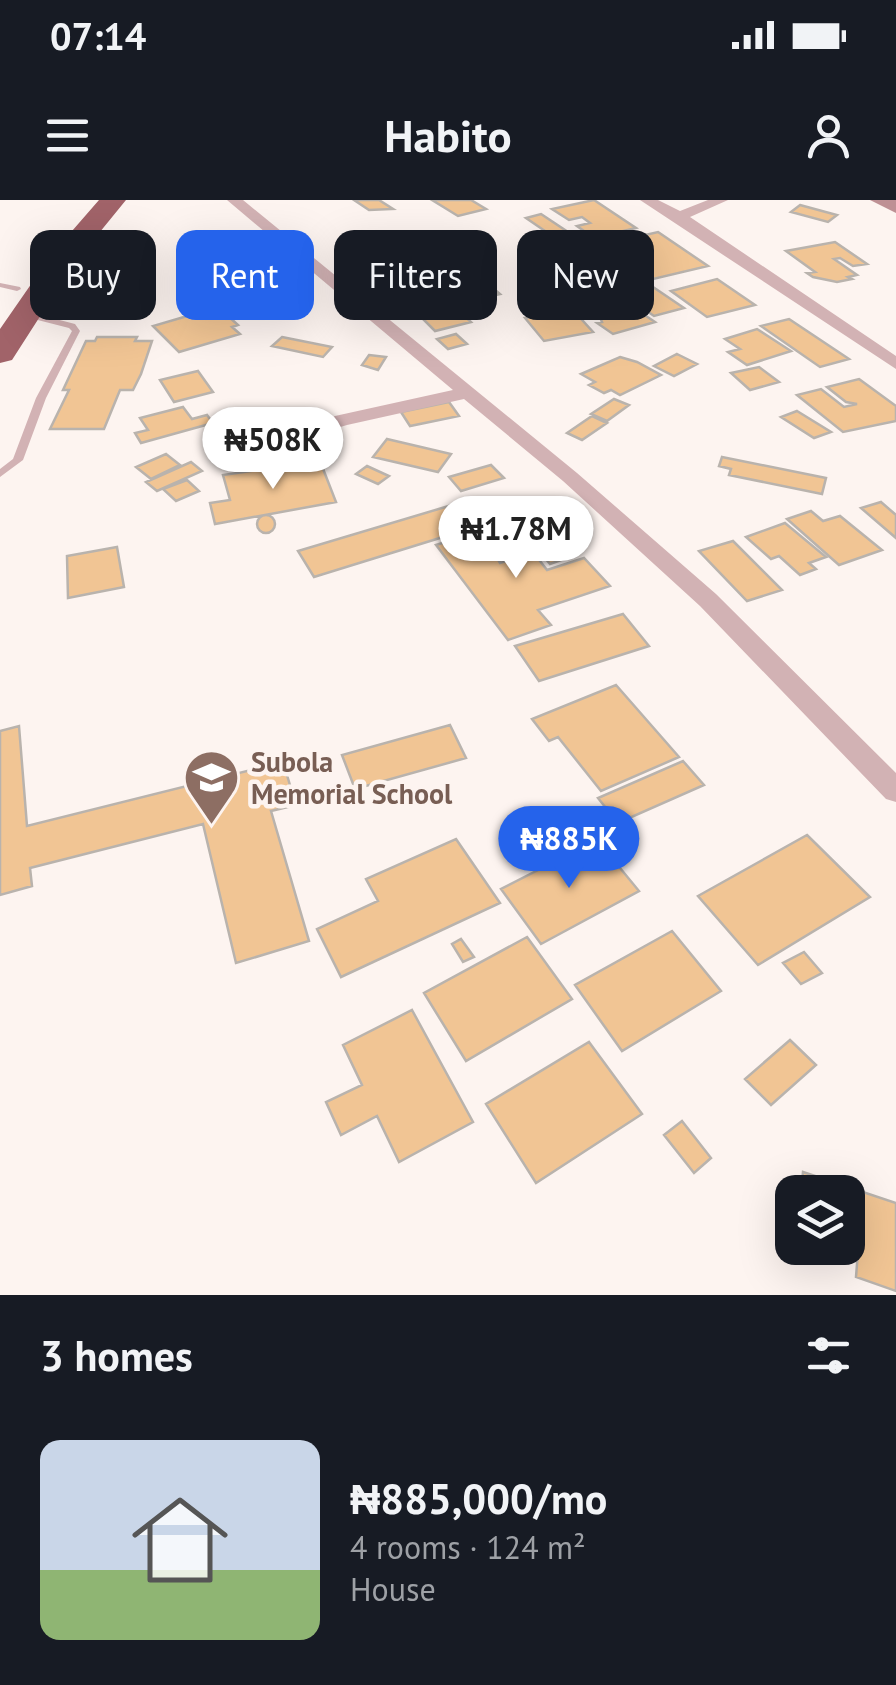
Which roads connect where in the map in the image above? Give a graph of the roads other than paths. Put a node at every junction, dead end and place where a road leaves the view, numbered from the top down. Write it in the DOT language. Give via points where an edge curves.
graph roads {
  1 [pos="90,200"];
  2 [pos="113,200"];
  3 [pos="234,200"];
  4 [pos="647,200"];
  5 [pos="721,200"];
  6 [pos="880,200"];
  7 [pos="896,207"];
  8 [pos="679,216"];
  9 [pos="271,230"];
  10 [pos="314,265"];
  11 [pos="10,300"];
  12 [pos="0,353"];
  13 [pos="896,364"];
  14 [pos="469,392"];
  15 [pos="220,457"];
  16 [pos="0,474"];
  17 [pos="896,791"];
  1 -- 11 [label="highway"];
  2 -- 11 [label="highway" via="62,260"];
  3 -- 9 [label="street"];
  4 -- 8 [label="street"];
  5 -- 8 [label="street"];
  6 -- 7 [label="street"];
  8 -- 13 [label="street"];
  10 -- 14 [label="street"];
  11 -- 12 [label="highway"];
  11 -- 16 [label="lane" via="76,331 18,460"];
  14 -- 15 [label="street"];
  14 -- 17 [label="street" via="708,600"];
}
